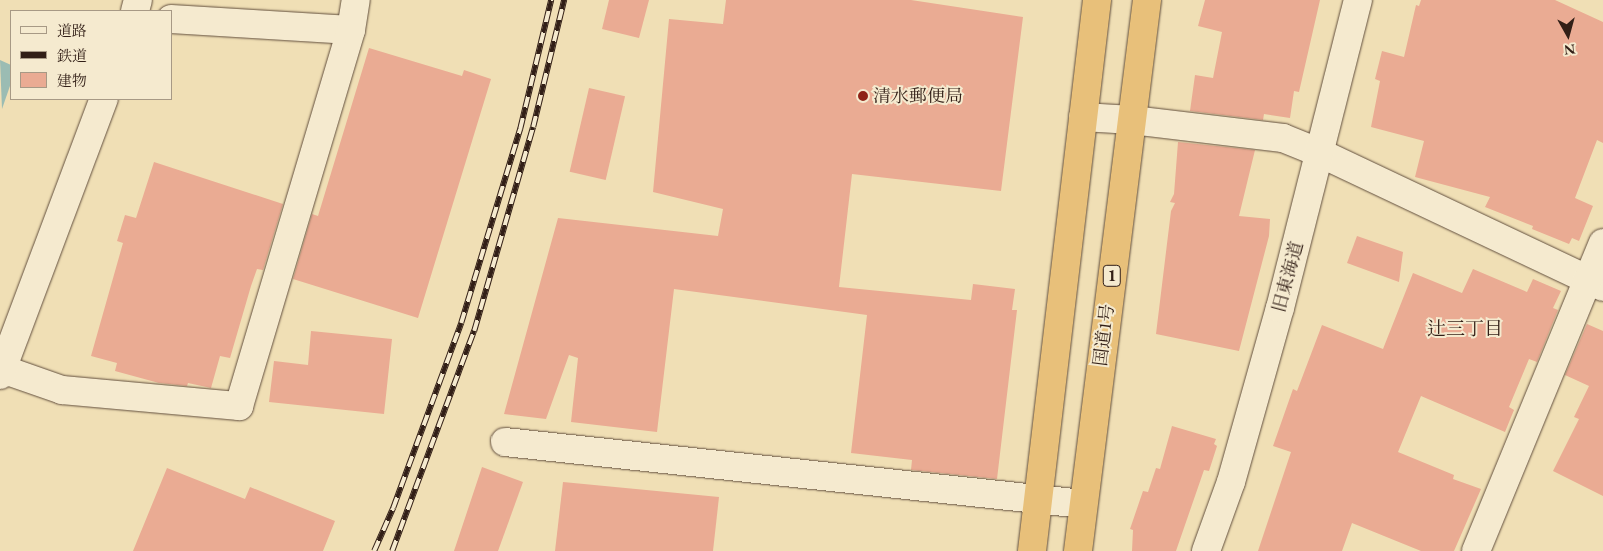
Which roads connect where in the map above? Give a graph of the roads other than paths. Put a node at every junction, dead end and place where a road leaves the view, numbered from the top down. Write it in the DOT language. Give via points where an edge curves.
graph roads {
  1 [pos="356,0"];
  2 [pos="1097,0"];
  3 [pos="1147,0"];
  4 [pos="1358,0"];
  5 [pos="172,20"];
  6 [pos="351,30"];
  7 [pos="104,100"];
  8 [pos="1083,117"];
  9 [pos="1132,120"];
  10 [pos="1320,153"];
  11 [pos="1603,243"];
  12 [pos="1595,284"];
  13 [pos="1,372"];
  14 [pos="505,442"];
  15 [pos="1037,500"];
  16 [pos="1083,504"];
  17 [pos="1032,551"];
  18 [pos="1078,551"];
  19 [pos="1206,551"];
  20 [pos="1476,551"];
  1 -- 6 [label="street"];
  2 -- 8 [label="highway"];
  3 -- 9 [label="highway, 国道1号 / 1"];
  4 -- 10 [label="street, 旧東海道"];
  5 -- 6 [label="street"];
  6 -- 13 [label="street" via="239,406 62,390"];
  7 -- 13 [label="street"];
  8 -- 9 [label="street"];
  8 -- 15 [label="highway"];
  9 -- 10 [label="street" via="1283,138"];
  9 -- 16 [label="highway, 国道1号 / 1"];
  10 -- 12 [label="street"];
  10 -- 19 [label="street, 旧東海道" via="1231,482"];
  11 -- 12 [label="street"];
  12 -- 20 [label="street"];
  14 -- 15 [label="street"];
  15 -- 16 [label="street"];
  15 -- 17 [label="highway"];
  16 -- 18 [label="highway, 国道1号 / 1"];
}
